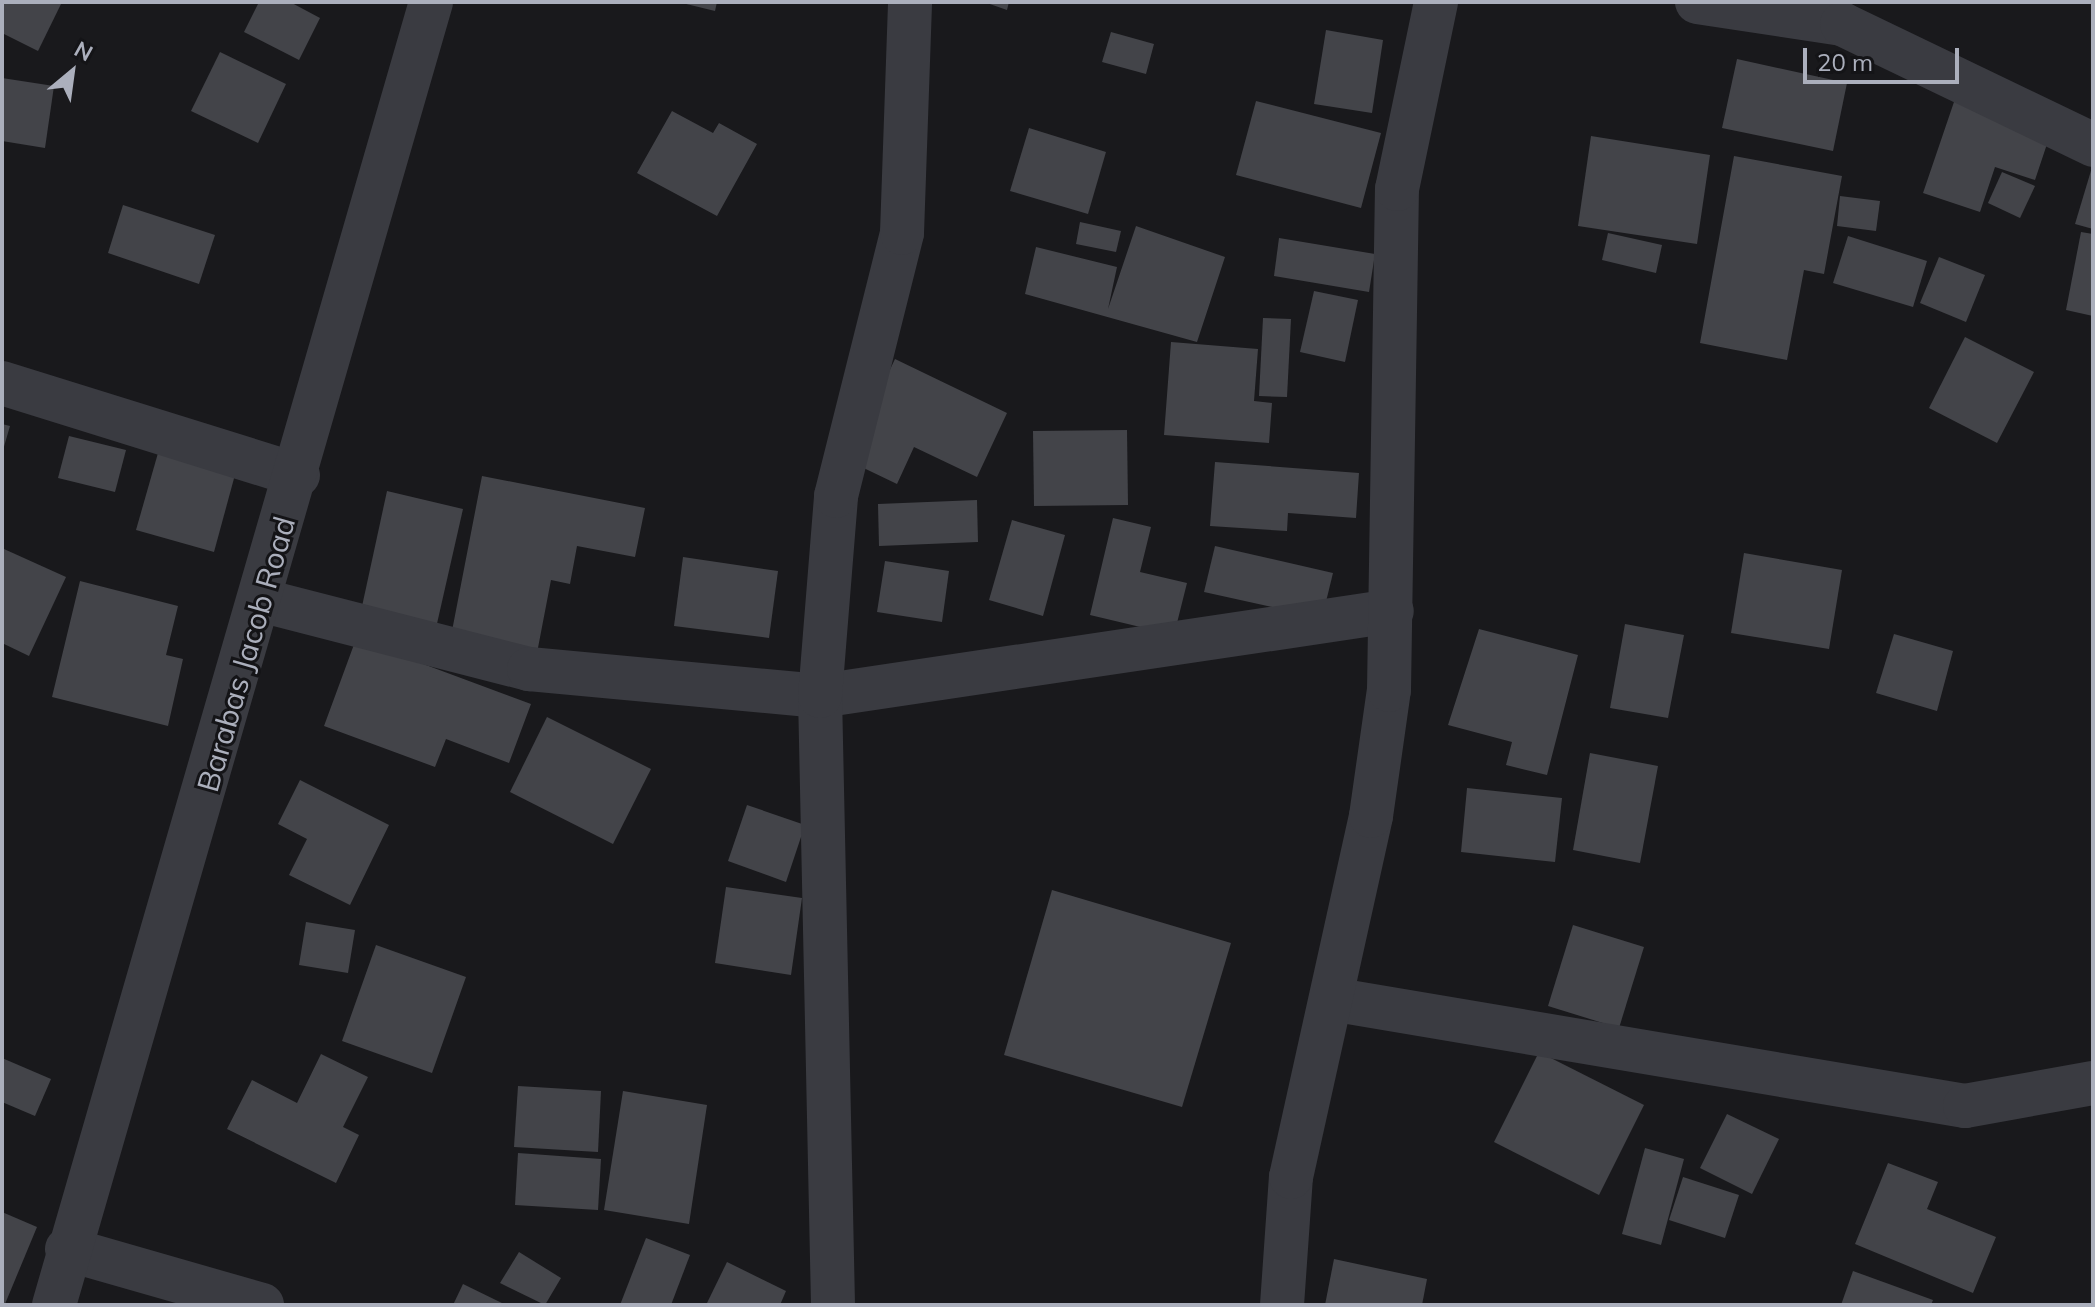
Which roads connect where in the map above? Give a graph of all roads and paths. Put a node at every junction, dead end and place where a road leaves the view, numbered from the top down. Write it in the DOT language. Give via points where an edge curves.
graph roads {
  1 [pos="431,2"];
  2 [pos="910,2"];
  3 [pos="1436,2"];
  4 [pos="1697,2"];
  5 [pos="1868,19"];
  6 [pos="2093,145"];
  7 [pos="2,383"];
  8 [pos="298,475"];
  9 [pos="264,601"];
  10 [pos="1392,611"];
  11 [pos="820,696"];
  12 [pos="1331,999"];
  13 [pos="2093,1083"];
  14 [pos="67,1249"];
  15 [pos="54,1305"];
  16 [pos="262,1305"];
  17 [pos="833,1305"];
  18 [pos="1282,1305"];
  1 -- 8 [label="street, Barabas Jacob Road"];
  2 -- 11 [label="street" via="902,233 836,496"];
  3 -- 10 [label="street" via="1397,189"];
  4 -- 5 [label="street" via="1842,24"];
  5 -- 6 [label="street"];
  7 -- 8 [label="street"];
  8 -- 9 [label="street, Barabas Jacob Road"];
  9 -- 11 [label="street" via="529,669"];
  9 -- 14 [label="street, Barabas Jacob Road"];
  10 -- 11 [label="street"];
  10 -- 12 [label="street" via="1371,816"];
  11 -- 17 [label="street"];
  12 -- 13 [label="street" via="1965,1106"];
  12 -- 18 [label="street" via="1291,1177"];
  14 -- 15 [label="street, Barabas Jacob Road"];
  14 -- 16 [label="street"];
}
